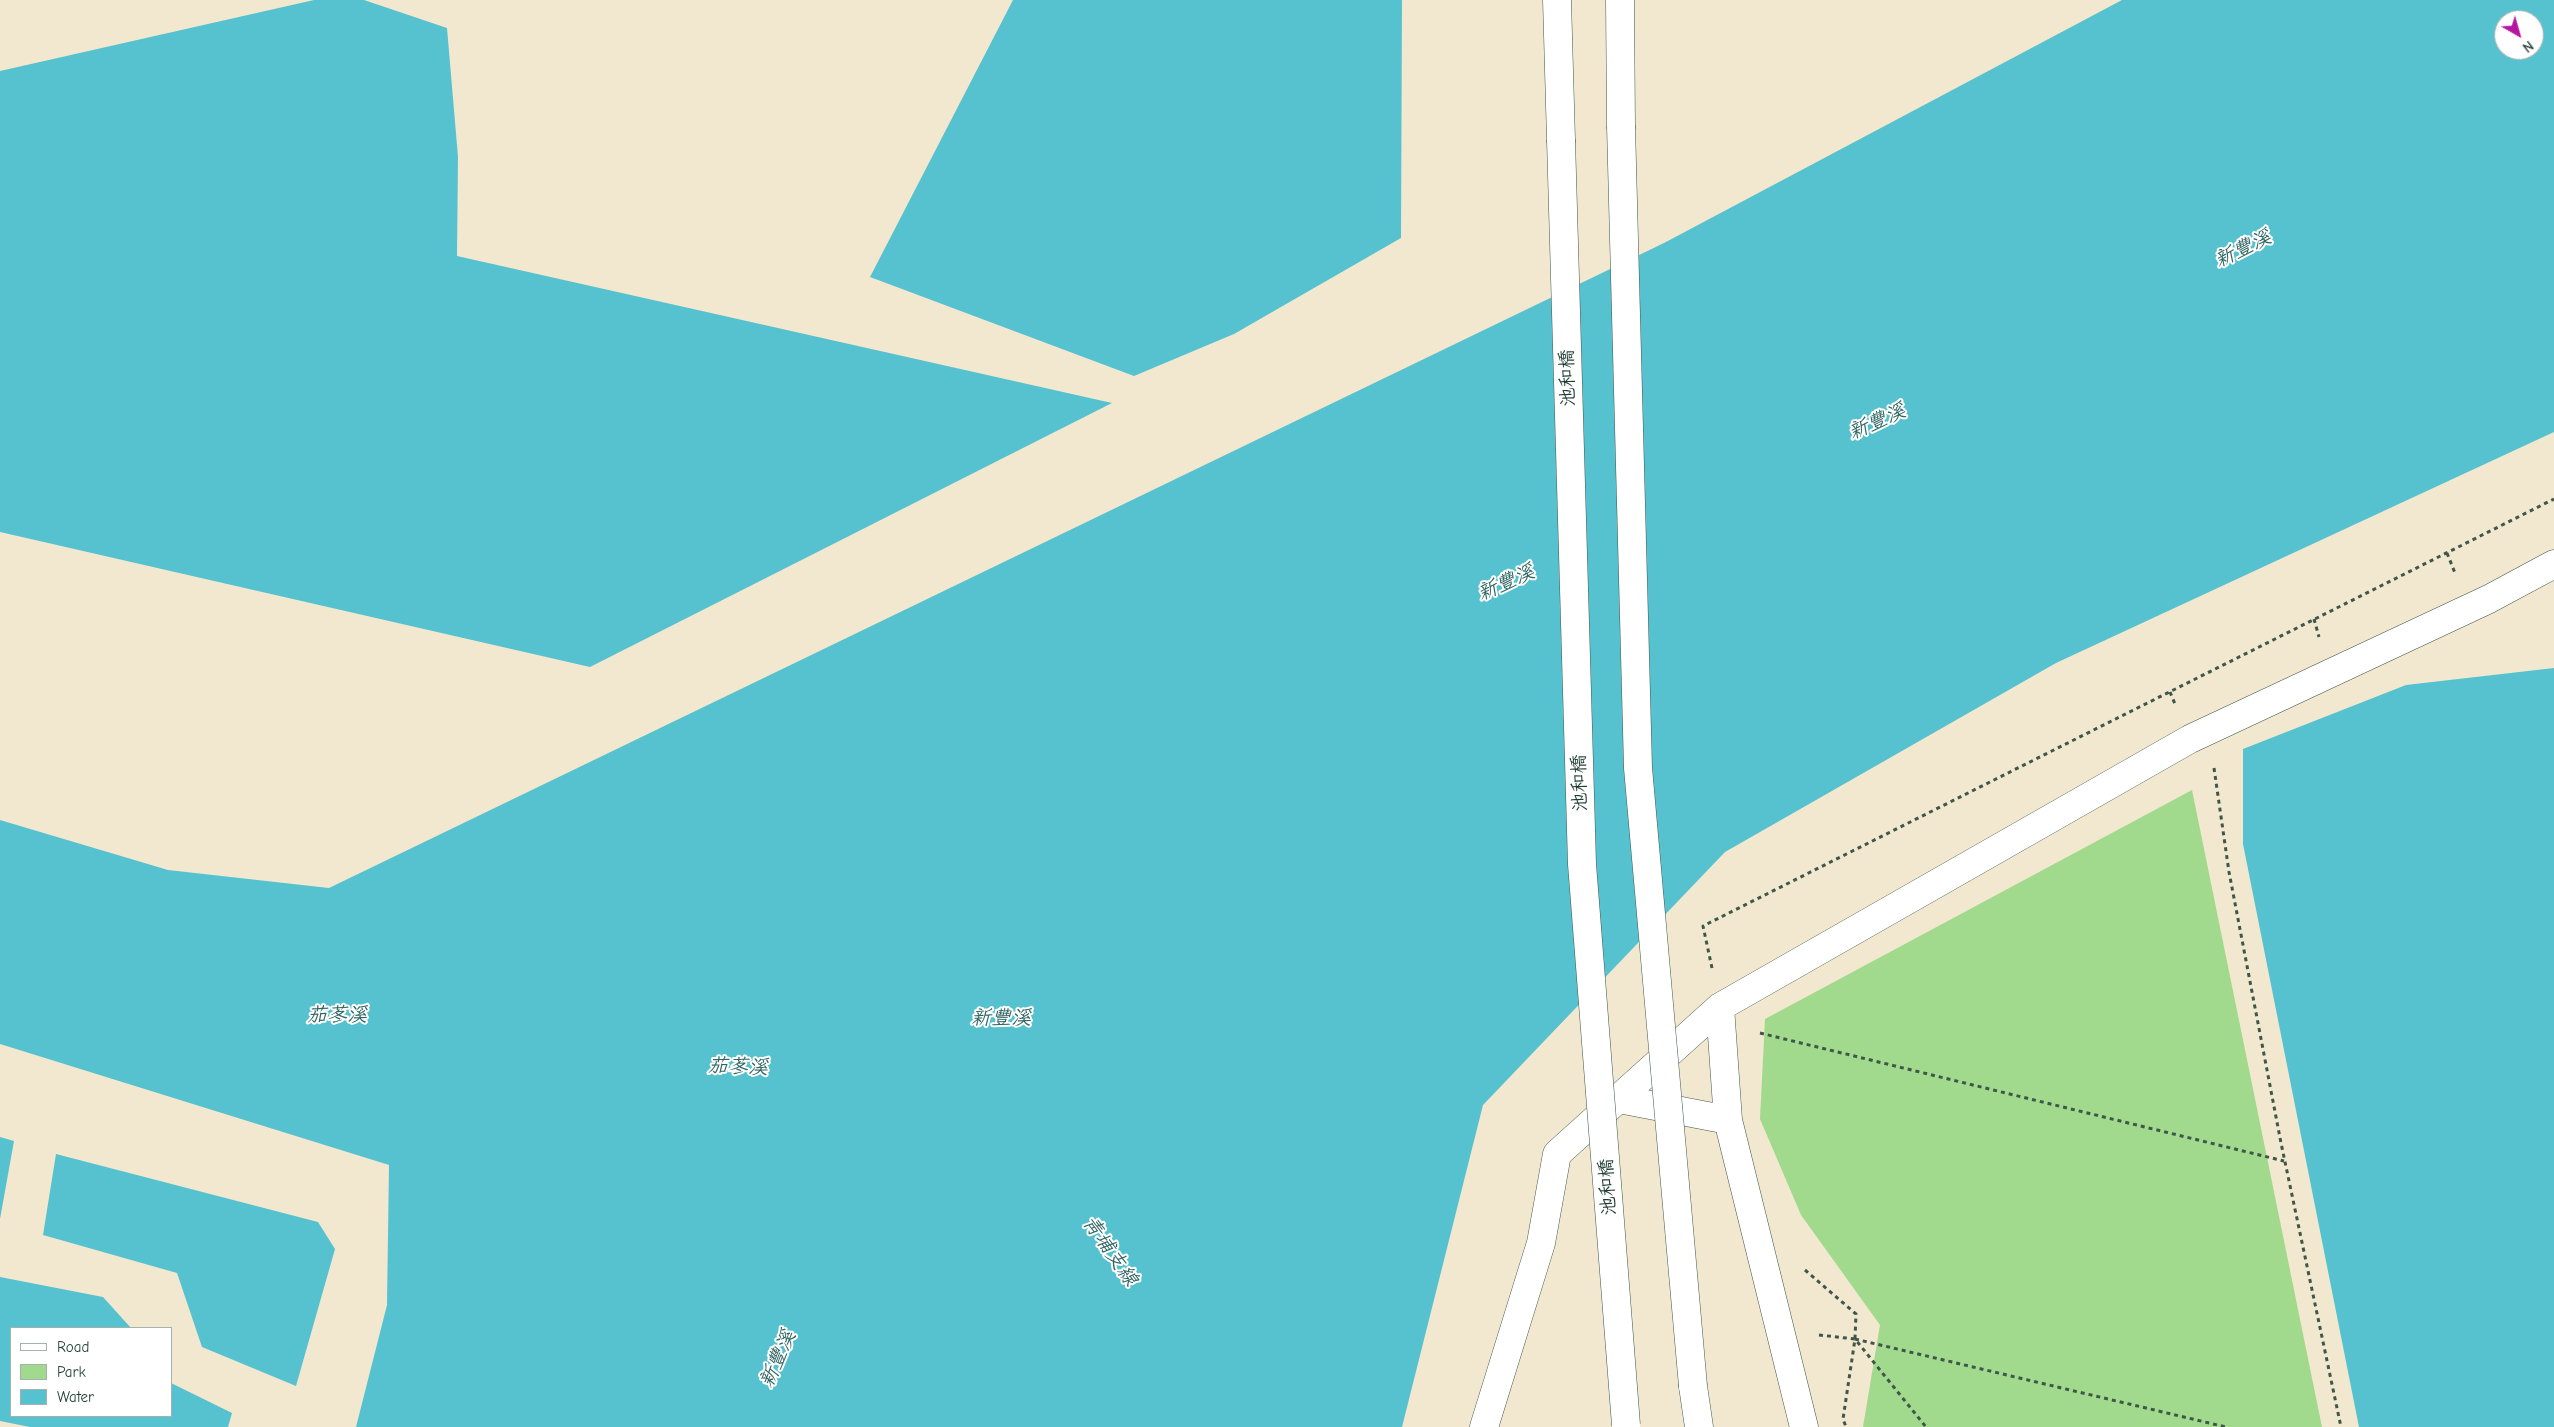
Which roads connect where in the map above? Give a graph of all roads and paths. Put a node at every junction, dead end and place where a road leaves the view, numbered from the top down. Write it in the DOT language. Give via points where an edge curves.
graph roads {
  1 [pos="1557,0"];
  2 [pos="1620,0"];
  3 [pos="2554,500"];
  4 [pos="2554,564"];
  5 [pos="2210,730"];
  6 [pos="2214,767"];
  7 [pos="2206,772"];
  8 [pos="1703,926"];
  9 [pos="1720,1008"];
  10 [pos="1754,1032"];
  11 [pos="1618,1099"];
  12 [pos="1728,1120"];
  13 [pos="2284,1161"];
  14 [pos="1802,1262"];
  15 [pos="1780,1331"];
  16 [pos="1855,1339"];
  17 [pos="1626,1426"];
  18 [pos="1484,1427"];
  19 [pos="1699,1427"];
  20 [pos="1804,1427"];
  21 [pos="1846,1427"];
  22 [pos="1926,1427"];
  23 [pos="2226,1427"];
  24 [pos="2341,1427"];
  1 -- 17 [label="main road, 池和橋, bridge" via="1582,864"];
  2 -- 19 [label="main road, bridge" via="1638,768"];
  3 -- 8 [label="path"];
  4 -- 5 [label="main road" via="2489,599"];
  5 -- 6 [label="path"];
  5 -- 9 [label="main road"];
  6 -- 7 [label="path"];
  6 -- 13 [label="path" via="2229,872"];
  9 -- 11 [label="main road"];
  9 -- 12 [label="main road"];
  10 -- 13 [label="path"];
  11 -- 12 [label="main road"];
  11 -- 18 [label="main road" via="1557,1154 1541,1243"];
  12 -- 15 [label="main road"];
  13 -- 24 [label="path"];
  14 -- 16 [label="path" via="1805,1270 1856,1314"];
  15 -- 16 [label="path"];
  15 -- 20 [label="main road"];
  16 -- 21 [label="path" via="1843,1418"];
  16 -- 22 [label="path"];
  16 -- 23 [label="path"];
}
